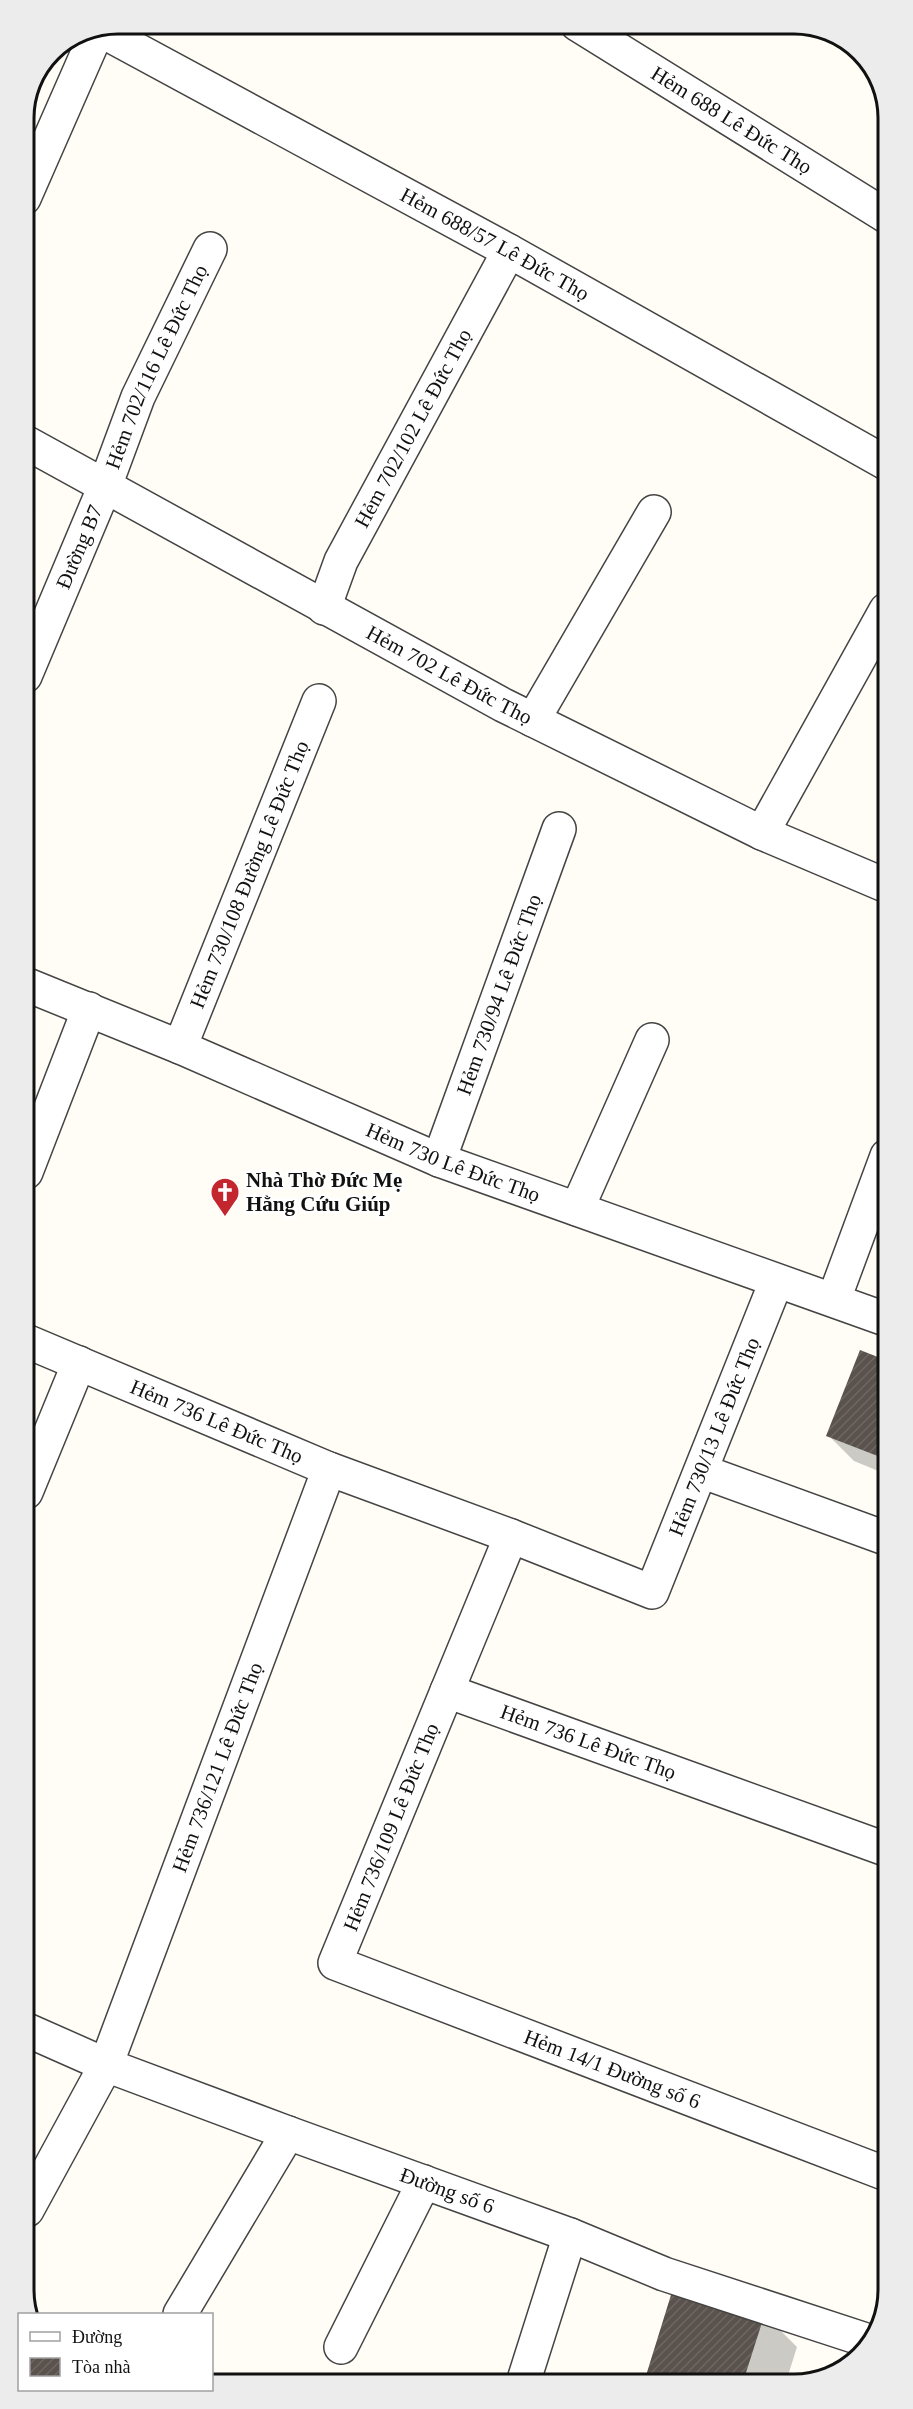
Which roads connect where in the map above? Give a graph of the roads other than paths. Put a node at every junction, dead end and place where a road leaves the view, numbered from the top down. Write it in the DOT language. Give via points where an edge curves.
graph roads {
  1 [pos="110,35"];
  2 [pos="594,35"];
  3 [pos="94,39"];
  4 [pos="35,173"];
  5 [pos="878,211"];
  6 [pos="210,249"];
  7 [pos="509,251"];
  8 [pos="35,447"];
  9 [pos="878,459"];
  10 [pos="105,486"];
  11 [pos="654,512"];
  12 [pos="324,608"];
  13 [pos="878,624"];
  14 [pos="35,653"];
  15 [pos="319,701"];
  16 [pos="533,720"];
  17 [pos="559,829"];
  18 [pos="762,833"];
  19 [pos="878,882"];
  20 [pos="35,987"];
  21 [pos="89,1009"];
  22 [pos="652,1040"];
  23 [pos="180,1047"];
  24 [pos="35,1150"];
  25 [pos="439,1160"];
  26 [pos="878,1180"];
  27 [pos="577,1209"];
  28 [pos="776,1282"];
  29 [pos="834,1299"];
  30 [pos="878,1316"];
  31 [pos="34,1345"];
  32 [pos="79,1363"];
  33 [pos="329,1469"];
  34 [pos="701,1471"];
  35 [pos="34,1472"];
  36 [pos="878,1535"];
  37 [pos="511,1536"];
  38 [pos="652,1592"];
  39 [pos="447,1691"];
  40 [pos="878,1846"];
  41 [pos="335,1963"];
  42 [pos="34,2033"];
  43 [pos="106,2065"];
  44 [pos="288,2133"];
  45 [pos="878,2171"];
  46 [pos="424,2182"];
  47 [pos="34,2197"];
  48 [pos="570,2235"];
  49 [pos="181,2313"];
  50 [pos="862,2339"];
  51 [pos="341,2347"];
  52 [pos="526,2374"];
  1 -- 7 [label="street, Hẻm 688/57 Lê Đức Thọ"];
  2 -- 5 [label="street, Hẻm 688 Lê Đức Thọ"];
  3 -- 4 [label="street"];
  6 -- 10 [label="street, Hẻm 702/116 Lê Đức Thọ" via="138,397"];
  7 -- 9 [label="street, Hẻm 688/57 Lê Đức Thọ"];
  7 -- 12 [label="street, Hẻm 702/102 Lê Đức Thọ" via="341,561"];
  8 -- 10 [label="street, Hẻm 702 Lê Đức Thọ"];
  10 -- 12 [label="street, Hẻm 702 Lê Đức Thọ"];
  10 -- 14 [label="street, Đường B7"];
  11 -- 16 [label="street"];
  12 -- 16 [label="street, Hẻm 702 Lê Đức Thọ"];
  13 -- 18 [label="street"];
  15 -- 23 [label="street, Hẻm 730/108 Đường Lê Đức Thọ"];
  16 -- 18 [label="street, Hẻm 702 Lê Đức Thọ"];
  17 -- 25 [label="street, Hẻm 730/94 Lê Đức Thọ"];
  18 -- 19 [label="street, Hẻm 702 Lê Đức Thọ"];
  20 -- 21 [label="street, Hẻm 730 Lê Đức Thọ"];
  21 -- 23 [label="street, Hẻm 730 Lê Đức Thọ"];
  21 -- 24 [label="street"];
  22 -- 27 [label="street"];
  23 -- 25 [label="street, Hẻm 730 Lê Đức Thọ"];
  25 -- 27 [label="street, Hẻm 730 Lê Đức Thọ"];
  26 -- 29 [label="street"];
  27 -- 28 [label="street, Hẻm 730 Lê Đức Thọ"];
  28 -- 29 [label="street, Hẻm 730 Lê Đức Thọ"];
  28 -- 34 [label="street, Hẻm 730/13 Lê Đức Thọ"];
  29 -- 30 [label="street, Hẻm 730 Lê Đức Thọ"];
  31 -- 32 [label="street, Hẻm 736 Lê Đức Thọ"];
  32 -- 33 [label="street, Hẻm 736 Lê Đức Thọ"];
  32 -- 35 [label="street"];
  33 -- 37 [label="street, Hẻm 736 Lê Đức Thọ"];
  33 -- 43 [label="street, Hẻm 736/121 Lê Đức Thọ"];
  34 -- 36 [label="street"];
  34 -- 38 [label="street, Hẻm 730/13 Lê Đức Thọ"];
  37 -- 38 [label="street, Hẻm 736 Lê Đức Thọ"];
  37 -- 39 [label="street"];
  39 -- 40 [label="street, Hẻm 736 Lê Đức Thọ"];
  39 -- 41 [label="street, Hẻm 736/109 Lê Đức Thọ"];
  41 -- 45 [label="street, Hẻm 14/1 Đường số 6"];
  42 -- 43 [label="street, Đường số 6"];
  43 -- 44 [label="street, Đường số 6"];
  43 -- 47 [label="street, Hẻm 736/121 Lê Đức Thọ"];
  44 -- 46 [label="street, Đường số 6"];
  44 -- 49 [label="street"];
  46 -- 48 [label="street, Đường số 6"];
  46 -- 51 [label="street"];
  48 -- 50 [label="street, Đường số 6" via="664,2274"];
  48 -- 52 [label="street"];
}
